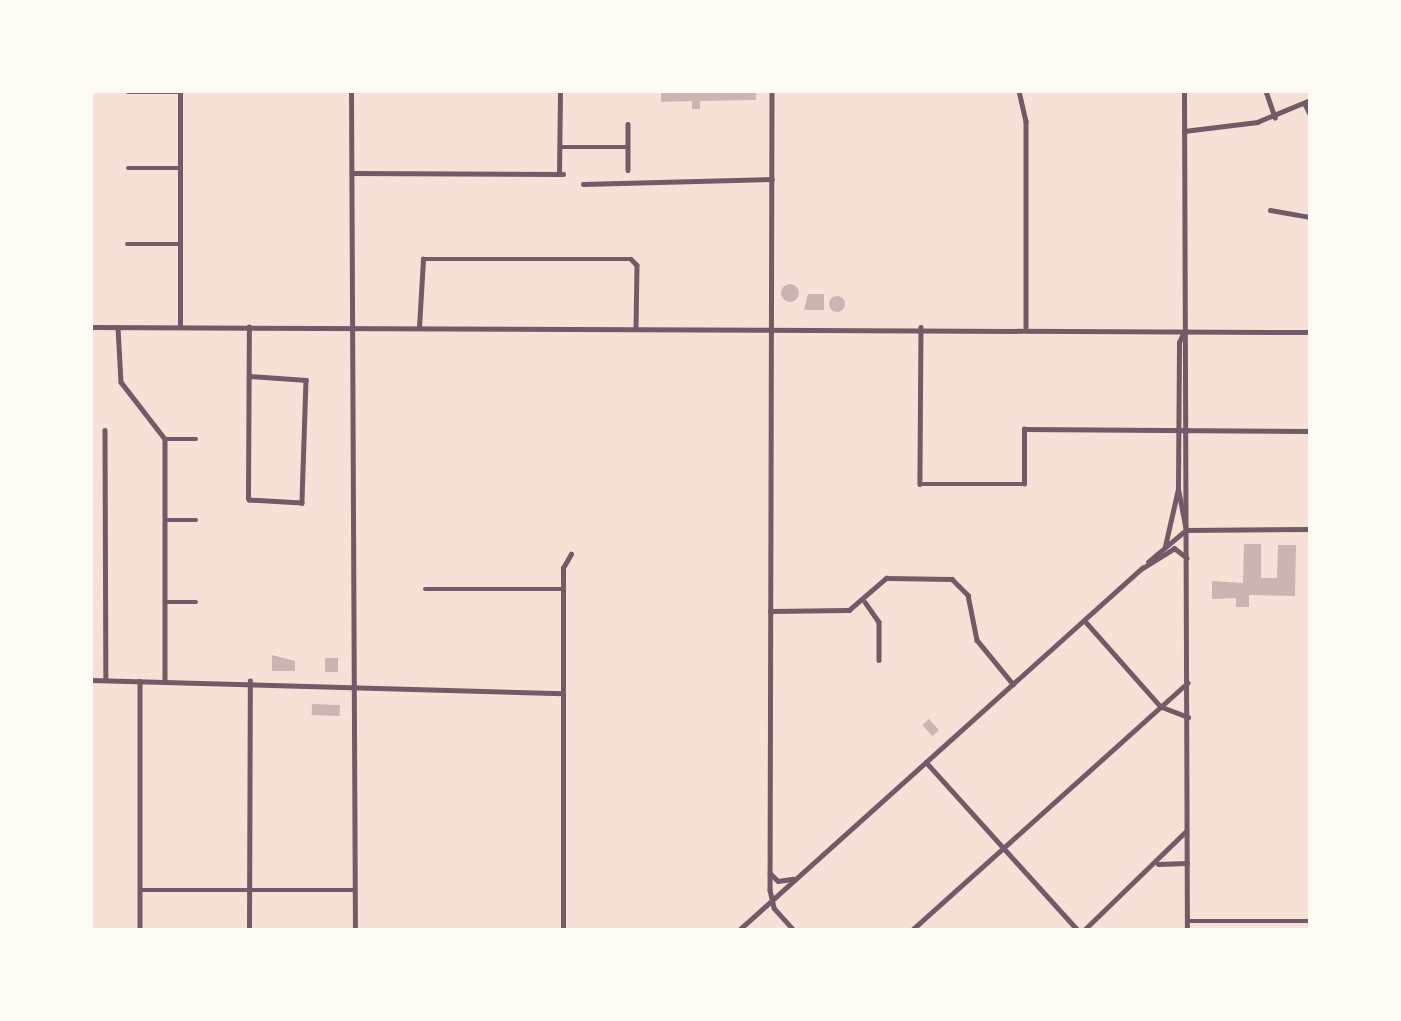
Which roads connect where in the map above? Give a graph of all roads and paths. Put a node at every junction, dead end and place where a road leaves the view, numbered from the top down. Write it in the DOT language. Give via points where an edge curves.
graph roads {
  1 [pos="180,91"];
  2 [pos="351,91"];
  3 [pos="560,91"];
  4 [pos="772,91"];
  5 [pos="1019,91"];
  6 [pos="1184,91"];
  7 [pos="1266,91"];
  8 [pos="128,92"];
  9 [pos="1307,102"];
  10 [pos="1310,114"];
  11 [pos="1275,117"];
  12 [pos="628,124"];
  13 [pos="1184,131"];
  14 [pos="560,147"];
  15 [pos="628,147"];
  16 [pos="128,168"];
  17 [pos="180,168"];
  18 [pos="628,170"];
  19 [pos="353,173"];
  20 [pos="772,179"];
  21 [pos="583,184"];
  22 [pos="1270,210"];
  23 [pos="1310,217"];
  24 [pos="127,244"];
  25 [pos="180,244"];
  26 [pos="249,326"];
  27 [pos="351,326"];
  28 [pos="91,327"];
  29 [pos="118,327"];
  30 [pos="180,327"];
  31 [pos="419,327"];
  32 [pos="921,327"];
  33 [pos="1026,327"];
  34 [pos="636,328"];
  35 [pos="772,330"];
  36 [pos="1184,331"];
  37 [pos="1310,332"];
  38 [pos="249,376"];
  39 [pos="105,430"];
  40 [pos="1178,430"];
  41 [pos="1189,430"];
  42 [pos="1310,431"];
  43 [pos="164,439"];
  44 [pos="197,439"];
  45 [pos="1178,489"];
  46 [pos="165,520"];
  47 [pos="196,520"];
  48 [pos="1310,529"];
  49 [pos="1186,530"];
  50 [pos="1165,546"];
  51 [pos="571,554"];
  52 [pos="1188,562"];
  53 [pos="1141,569"];
  54 [pos="425,589"];
  55 [pos="563,589"];
  56 [pos="165,602"];
  57 [pos="196,602"];
  58 [pos="865,602"];
  59 [pos="770,611"];
  60 [pos="1084,621"];
  61 [pos="879,660"];
  62 [pos="91,680"];
  63 [pos="106,680"];
  64 [pos="140,681"];
  65 [pos="165,681"];
  66 [pos="250,681"];
  67 [pos="1188,682"];
  68 [pos="1013,684"];
  69 [pos="355,687"];
  70 [pos="563,693"];
  71 [pos="1161,707"];
  72 [pos="1188,716"];
  73 [pos="926,762"];
  74 [pos="1188,827"];
  75 [pos="1003,848"];
  76 [pos="1188,863"];
  77 [pos="1157,864"];
  78 [pos="770,872"];
  79 [pos="797,878"];
  80 [pos="140,890"];
  81 [pos="249,890"];
  82 [pos="355,890"];
  83 [pos="771,901"];
  84 [pos="1187,921"];
  85 [pos="1310,921"];
  86 [pos="140,930"];
  87 [pos="249,930"];
  88 [pos="355,930"];
  89 [pos="563,930"];
  90 [pos="738,930"];
  91 [pos="794,930"];
  92 [pos="912,930"];
  93 [pos="1078,930"];
  94 [pos="1084,930"];
  95 [pos="1187,930"];
  1 -- 8 [label="street"];
  1 -- 17 [label="street"];
  2 -- 19 [label="street"];
  3 -- 14 [label="street"];
  4 -- 20 [label="street"];
  5 -- 33 [label="street" via="1026,124"];
  6 -- 13 [label="street"];
  7 -- 11 [label="street"];
  9 -- 10 [label="street"];
  9 -- 11 [label="street"];
  11 -- 13 [label="street"];
  12 -- 15 [label="street"];
  13 -- 36 [label="street"];
  14 -- 15 [label="street"];
  14 -- 19 [label="street" via="561,174"];
  15 -- 18 [label="street"];
  16 -- 17 [label="street"];
  17 -- 25 [label="street"];
  19 -- 27 [label="street"];
  20 -- 21 [label="street"];
  20 -- 35 [label="street"];
  22 -- 23 [label="street"];
  24 -- 25 [label="street"];
  25 -- 30 [label="street"];
  26 -- 27 [label="street"];
  26 -- 30 [label="street"];
  26 -- 38 [label="street"];
  27 -- 31 [label="street"];
  27 -- 69 [label="street"];
  28 -- 29 [label="street"];
  29 -- 30 [label="street"];
  29 -- 43 [label="street" via="121,382"];
  31 -- 34 [label="street"];
  31 -- 34 [label="street" via="424,259 631,258 637,265"];
  32 -- 33 [label="street"];
  32 -- 35 [label="street"];
  32 -- 40 [label="street" via="920,484 1024,484 1024,429"];
  33 -- 36 [label="street"];
  34 -- 35 [label="street"];
  35 -- 59 [label="street"];
  36 -- 37 [label="street"];
  36 -- 40 [label="street" via="1179,342"];
  36 -- 41 [label="street"];
  38 -- 38 [label="street" via="305,378 304,502 250,501"];
  39 -- 63 [label="street"];
  40 -- 41 [label="street"];
  40 -- 45 [label="street"];
  41 -- 42 [label="street"];
  41 -- 49 [label="street"];
  43 -- 44 [label="street"];
  43 -- 46 [label="street"];
  45 -- 49 [label="street"];
  45 -- 50 [label="street"];
  46 -- 47 [label="street"];
  46 -- 56 [label="street"];
  48 -- 49 [label="street"];
  49 -- 50 [label="street"];
  49 -- 52 [label="street"];
  50 -- 53 [label="street"];
  51 -- 55 [label="street" via="564,562"];
  52 -- 53 [label="street" via="1174,548"];
  52 -- 67 [label="street"];
  53 -- 60 [label="street"];
  54 -- 55 [label="street"];
  55 -- 70 [label="street"];
  56 -- 57 [label="street"];
  56 -- 65 [label="street"];
  58 -- 59 [label="street" via="846,611"];
  58 -- 61 [label="street" via="879,622"];
  58 -- 68 [label="street" via="890,578 955,580 968,595 977,640"];
  59 -- 78 [label="street"];
  60 -- 68 [label="street"];
  60 -- 71 [label="street"];
  62 -- 63 [label="street"];
  63 -- 64 [label="street"];
  64 -- 65 [label="street"];
  64 -- 80 [label="street"];
  65 -- 66 [label="street"];
  66 -- 69 [label="street"];
  66 -- 81 [label="street"];
  67 -- 71 [label="street"];
  67 -- 72 [label="street"];
  68 -- 73 [label="street"];
  69 -- 70 [label="street"];
  69 -- 82 [label="street"];
  70 -- 89 [label="street"];
  71 -- 72 [label="street"];
  71 -- 75 [label="street"];
  72 -- 74 [label="street"];
  73 -- 75 [label="street"];
  73 -- 79 [label="street"];
  74 -- 76 [label="street"];
  74 -- 77 [label="street"];
  75 -- 92 [label="street"];
  75 -- 93 [label="street"];
  76 -- 77 [label="street"];
  76 -- 84 [label="street"];
  77 -- 94 [label="street"];
  78 -- 79 [label="street" via="781,881"];
  78 -- 83 [label="street"];
  79 -- 83 [label="street"];
  80 -- 81 [label="street"];
  80 -- 86 [label="street"];
  81 -- 82 [label="street"];
  81 -- 87 [label="street"];
  82 -- 88 [label="street"];
  83 -- 90 [label="street"];
  83 -- 91 [label="street"];
  84 -- 85 [label="street"];
  84 -- 95 [label="street"];
}
